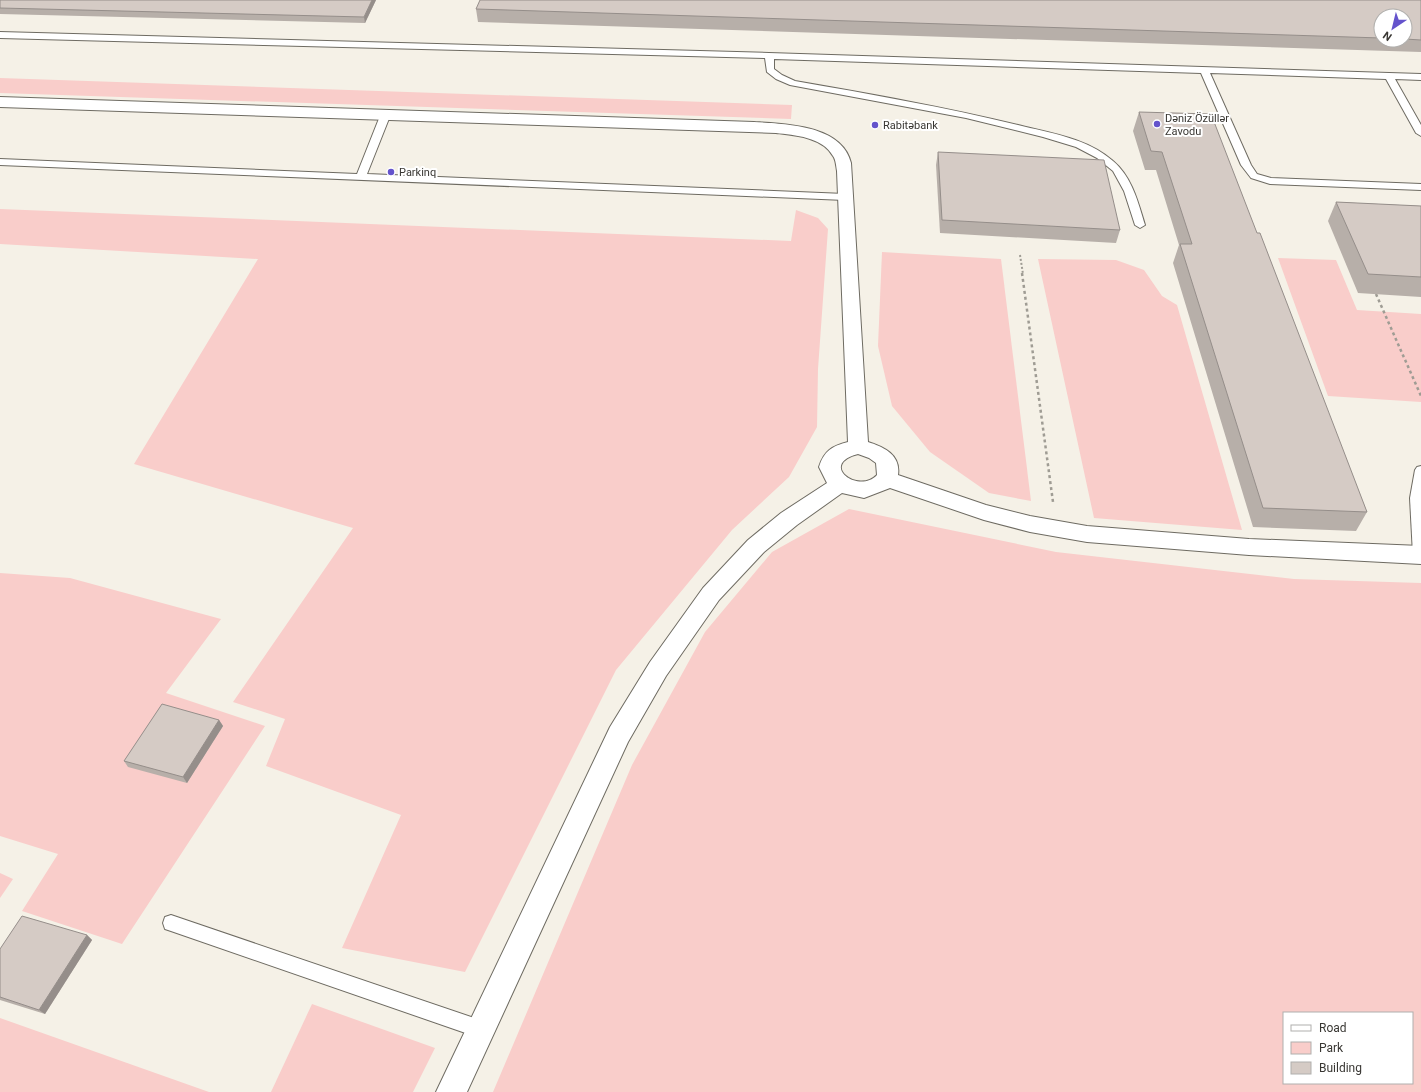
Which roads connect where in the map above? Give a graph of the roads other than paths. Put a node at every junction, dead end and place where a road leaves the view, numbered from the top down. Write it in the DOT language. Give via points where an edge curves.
graph roads {
  1 [pos="0,34"];
  2 [pos="769,56"];
  3 [pos="1204,70"];
  4 [pos="1388,76"];
  5 [pos="1421,77"];
  6 [pos="0,102"];
  7 [pos="385,116"];
  8 [pos="1421,133"];
  9 [pos="0,162"];
  10 [pos="361,177"];
  11 [pos="1421,187"];
  12 [pos="845,197"];
  13 [pos="1140,225"];
  14 [pos="858,447"];
  15 [pos="1421,470"];
  16 [pos="886,479"];
  17 [pos="840,484"];
  18 [pos="1421,555"];
  19 [pos="171,923"];
  20 [pos="480,1029"];
  21 [pos="451,1092"];
  1 -- 2 [label="lane"];
  2 -- 3 [label="lane"];
  2 -- 13 [label="lane" via="770,70 793,83 979,118 1084,146 1098,154 1121,176 1129,189"];
  3 -- 4 [label="lane"];
  3 -- 11 [label="lane" via="1246,165 1254,176 1270,181"];
  4 -- 5 [label="lane"];
  4 -- 8 [label="lane"];
  6 -- 7 [label="street"];
  7 -- 10 [label="lane"];
  7 -- 12 [label="street" via="784,129 809,134 826,141 840,154 845,171"];
  9 -- 10 [label="lane"];
  10 -- 12 [label="lane"];
  12 -- 14 [label="street"];
  14 -- 16 [label="street" via="880,455 889,471"];
  14 -- 17 [label="street" via="846,448 831,460 829,468 832,477"];
  15 -- 18 [label="lane" via="1416,498"];
  16 -- 17 [label="street" via="878,486 866,490 852,489"];
  16 -- 18 [label="street" via="984,512 1087,534 1242,547"];
  17 -- 20 [label="street" via="756,546 711,594 658,669 619,735"];
  19 -- 20 [label="lane"];
  20 -- 21 [label="street"];
}
